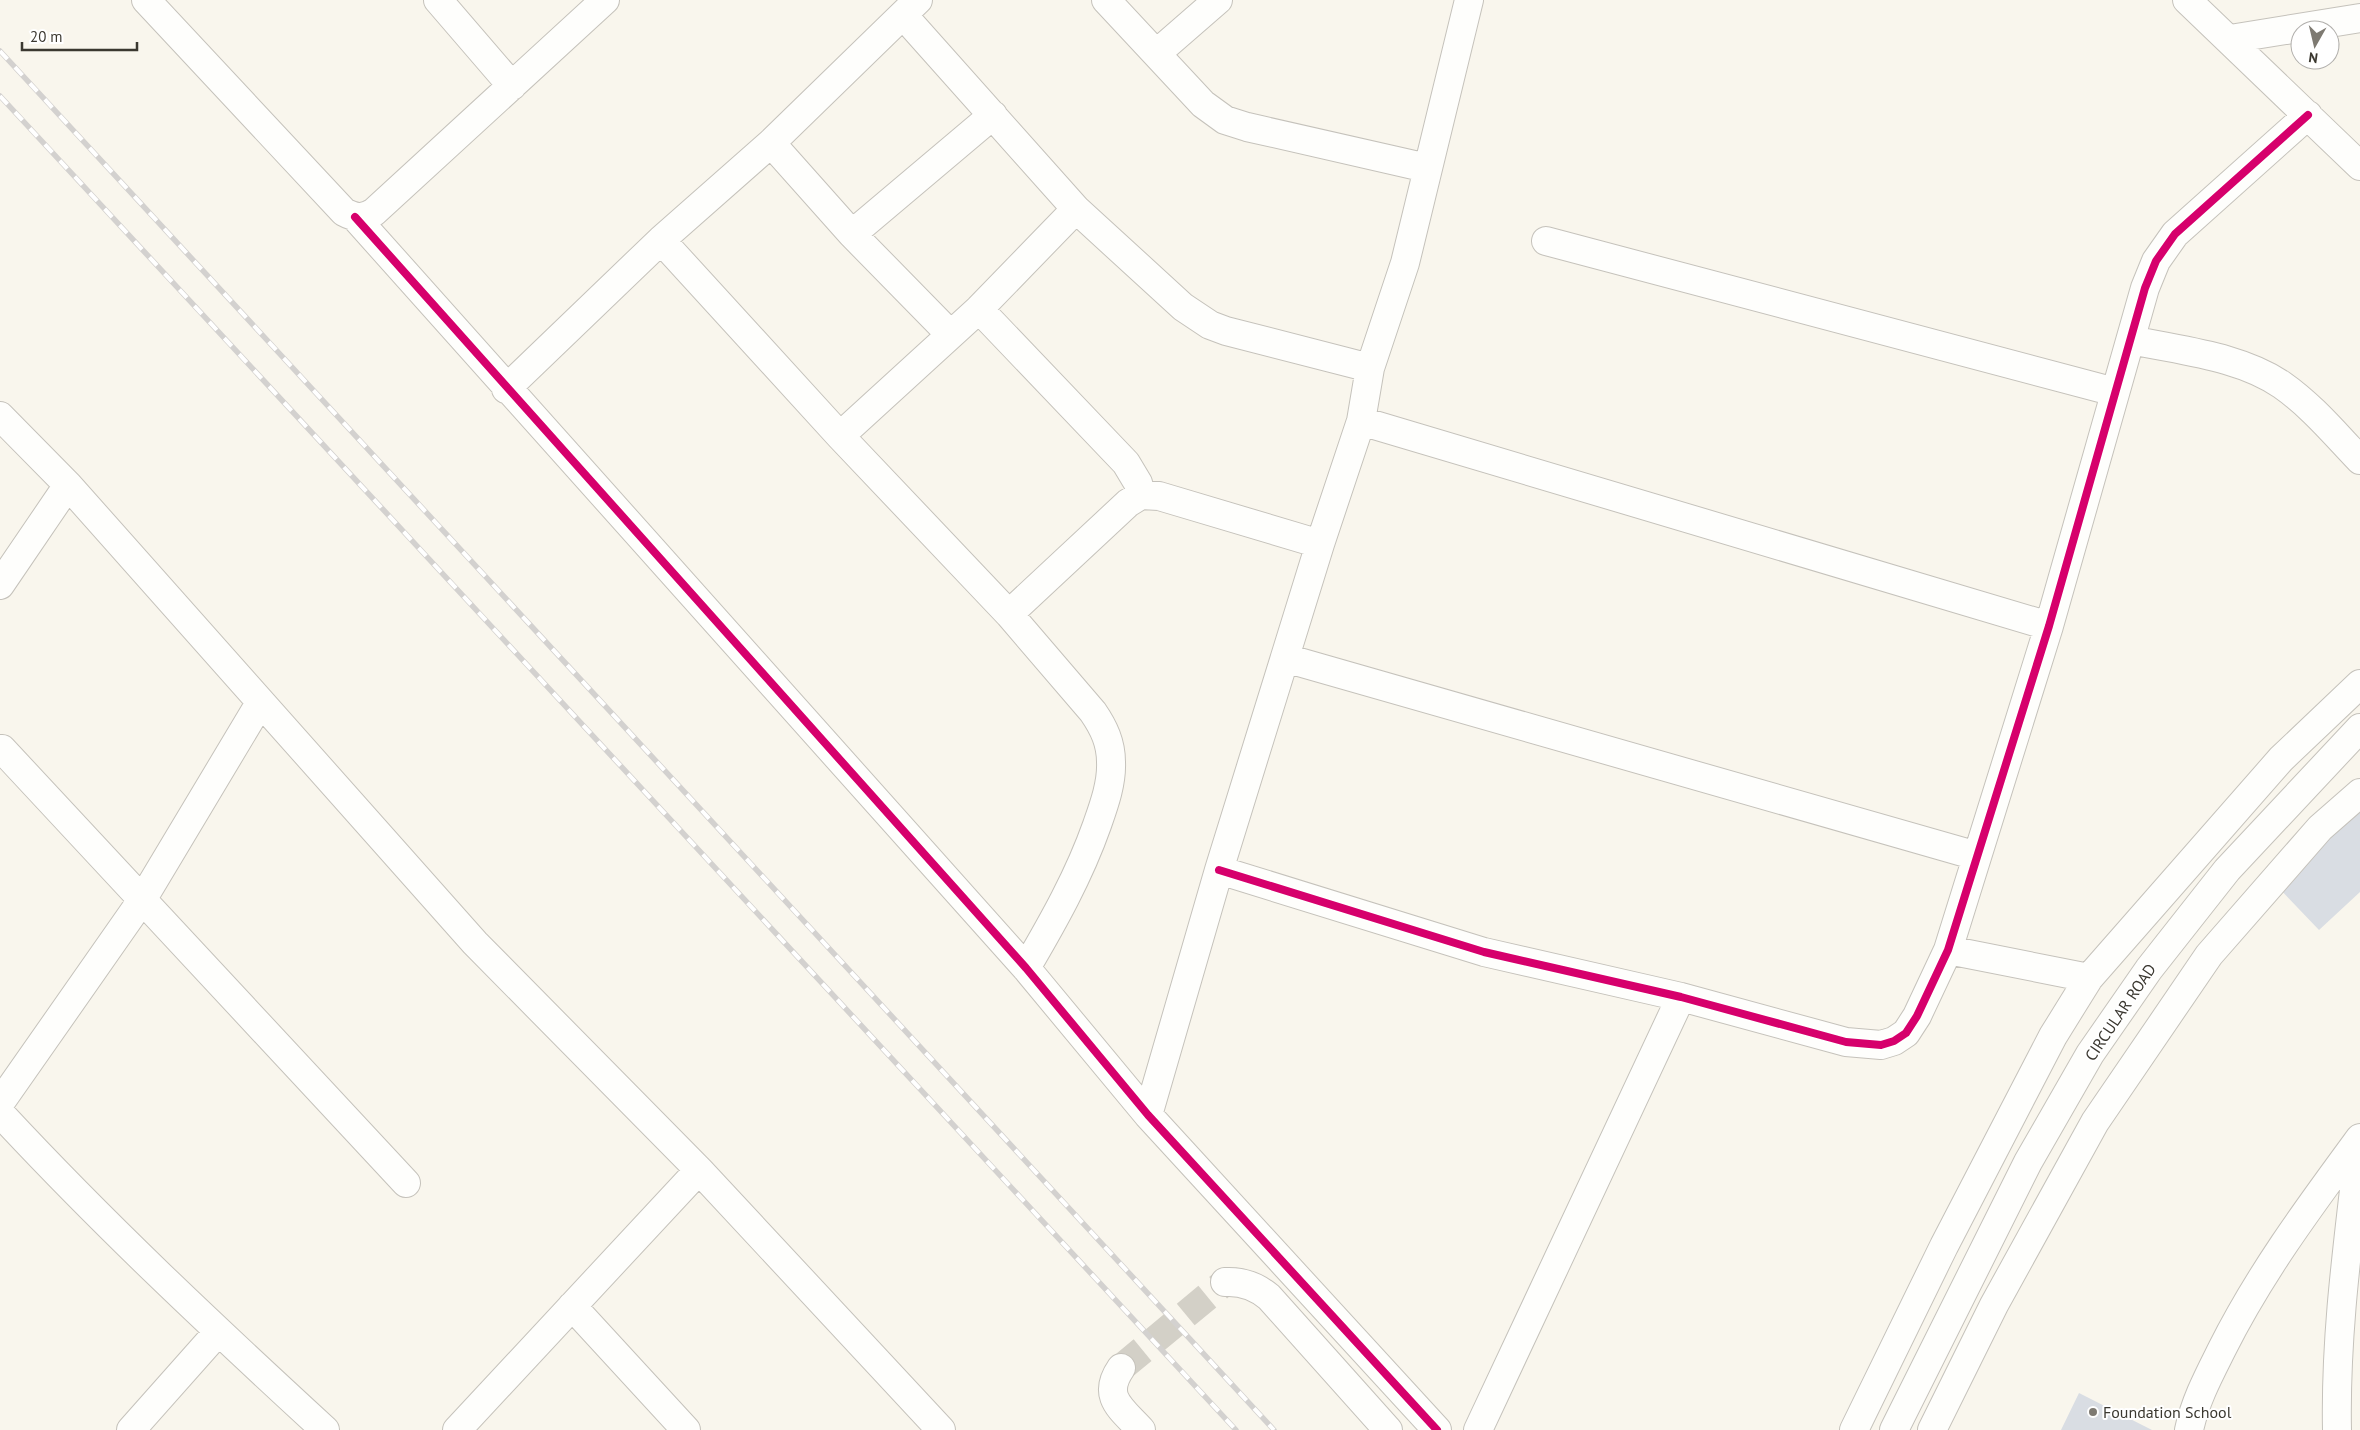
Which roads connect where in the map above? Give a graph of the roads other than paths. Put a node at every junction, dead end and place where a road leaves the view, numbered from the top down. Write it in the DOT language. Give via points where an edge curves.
graph roads {
  1 [pos="146,0"];
  2 [pos="438,0"];
  3 [pos="605,0"];
  4 [pos="1106,0"];
  5 [pos="1218,0"];
  6 [pos="1469,0"];
  7 [pos="2187,0"];
  8 [pos="911,8"];
  9 [pos="2360,18"];
  10 [pos="2230,39"];
  11 [pos="1157,53"];
  12 [pos="512,86"];
  13 [pos="993,115"];
  14 [pos="2308,115"];
  15 [pos="771,143"];
  16 [pos="2360,166"];
  17 [pos="1427,168"];
  18 [pos="1076,209"];
  19 [pos="355,217"];
  20 [pos="852,234"];
  21 [pos="662,240"];
  22 [pos="1546,241"];
  23 [pos="979,309"];
  24 [pos="950,334"];
  25 [pos="2132,340"];
  26 [pos="1370,368"];
  27 [pos="506,389"];
  28 [pos="2114,392"];
  29 [pos="0,416"];
  30 [pos="1360,421"];
  31 [pos="840,436"];
  32 [pos="2360,460"];
  33 [pos="68,485"];
  34 [pos="1141,495"];
  35 [pos="1320,544"];
  36 [pos="0,585"];
  37 [pos="1009,614"];
  38 [pos="2049,626"];
  39 [pos="1285,658"];
  40 [pos="2360,684"];
  41 [pos="260,703"];
  42 [pos="2360,728"];
  43 [pos="2,749"];
  44 [pos="2360,793"];
  45 [pos="1977,856"];
  46 [pos="1219,870"];
  47 [pos="142,900"];
  48 [pos="1948,950"];
  49 [pos="1026,968"];
  50 [pos="2089,978"];
  51 [pos="1681,997"];
  52 [pos="0,1103"];
  53 [pos="0,1113"];
  54 [pos="1148,1115"];
  55 [pos="2360,1138"];
  56 [pos="699,1170"];
  57 [pos="406,1183"];
  58 [pos="1225,1282"];
  59 [pos="572,1306"];
  60 [pos="218,1332"];
  61 [pos="1121,1368"];
  62 [pos="131,1430"];
  63 [pos="324,1430"];
  64 [pos="457,1430"];
  65 [pos="686,1430"];
  66 [pos="941,1430"];
  67 [pos="1141,1430"];
  68 [pos="1388,1430"];
  69 [pos="1437,1430"];
  70 [pos="1478,1430"];
  71 [pos="1854,1430"];
  72 [pos="1894,1430"];
  73 [pos="1932,1430"];
  74 [pos="2189,1430"];
  75 [pos="2337,1430"];
  1 -- 19 [label="street" via="344,212"];
  2 -- 12 [label="street"];
  3 -- 12 [label="street"];
  4 -- 11 [label="street"];
  5 -- 11 [label="street"];
  6 -- 17 [label="street"];
  7 -- 10 [label="street"];
  8 -- 13 [label="street"];
  8 -- 15 [label="street"];
  9 -- 10 [label="street"];
  10 -- 14 [label="street"];
  11 -- 17 [label="street" via="1202,104 1225,120"];
  12 -- 19 [label="street" via="374,212"];
  13 -- 18 [label="street"];
  13 -- 20 [label="street"];
  14 -- 16 [label="street"];
  14 -- 25 [label="street" via="2175,234 2164,248 2145,288"];
  15 -- 20 [label="street"];
  15 -- 21 [label="street"];
  17 -- 26 [label="street" via="1405,263"];
  18 -- 23 [label="street"];
  18 -- 26 [label="street" via="1183,306 1210,324 1244,336"];
  19 -- 27 [label="street"];
  20 -- 24 [label="street"];
  21 -- 27 [label="street"];
  21 -- 31 [label="street"];
  22 -- 28 [label="street"];
  23 -- 24 [label="street"];
  23 -- 34 [label="street" via="1126,463"];
  24 -- 31 [label="street"];
  25 -- 28 [label="street"];
  25 -- 32 [label="street" via="2218,359 2267,377 2305,404"];
  26 -- 30 [label="street"];
  27 -- 49 [label="street"];
  28 -- 38 [label="street"];
  29 -- 33 [label="street"];
  30 -- 35 [label="street"];
  30 -- 38 [label="street"];
  31 -- 37 [label="street"];
  33 -- 36 [label="street"];
  33 -- 41 [label="street"];
  34 -- 35 [label="street" via="1159,496"];
  34 -- 37 [label="street" via="1128,502"];
  35 -- 39 [label="street"];
  37 -- 49 [label="street" via="1093,712 1104,729 1112,763 1102,811 1076,879"];
  38 -- 45 [label="street"];
  39 -- 45 [label="street"];
  39 -- 46 [label="street"];
  40 -- 50 [label="street" via="2281,759"];
  41 -- 47 [label="street"];
  41 -- 56 [label="street" via="475,943"];
  42 -- 72 [label="street, CIRCULAR ROAD" via="2227,870 2149,969 2090,1054 2028,1162"];
  43 -- 47 [label="street"];
  44 -- 73 [label="street" via="2320,828 2208,955 2095,1122 1994,1305"];
  45 -- 48 [label="street"];
  46 -- 51 [label="street" via="1484,952"];
  46 -- 54 [label="street"];
  47 -- 52 [label="street"];
  47 -- 57 [label="street"];
  48 -- 50 [label="street"];
  48 -- 51 [label="street" via="1906,1033 1882,1045 1846,1042"];
  49 -- 54 [label="street"];
  50 -- 71 [label="street" via="2053,1036 1944,1246"];
  51 -- 70 [label="street"];
  53 -- 60 [label="street" via="56,1174"];
  54 -- 69 [label="street"];
  55 -- 74 [label="street" via="2285,1240 2233,1327 2208,1377"];
  55 -- 75 [label="street" via="2339,1320"];
  56 -- 59 [label="street"];
  56 -- 66 [label="street"];
  58 -- 68 [label="street" via="1237,1281 1259,1289 1269,1297"];
  59 -- 64 [label="street"];
  59 -- 65 [label="street"];
  60 -- 62 [label="street"];
  60 -- 63 [label="street"];
  61 -- 67 [label="street" via="1112,1386 1113,1399"];
}
